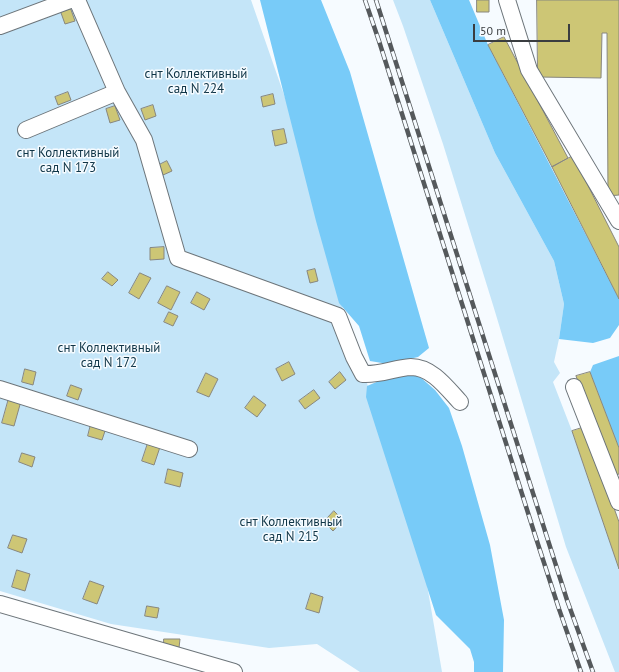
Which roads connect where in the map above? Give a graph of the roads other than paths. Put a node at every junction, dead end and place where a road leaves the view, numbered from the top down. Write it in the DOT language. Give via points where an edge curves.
graph roads {
  1 [pos="70,0"];
  2 [pos="77,0"];
  3 [pos="507,0"];
  4 [pos="0,26"];
  5 [pos="117,92"];
  6 [pos="26,130"];
  7 [pos="619,221"];
  8 [pos="574,387"];
  9 [pos="0,389"];
  10 [pos="460,402"];
  11 [pos="189,449"];
  12 [pos="619,502"];
  13 [pos="0,604"];
  14 [pos="234,672"];
  1 -- 4 [label="street"];
  2 -- 5 [label="street"];
  3 -- 7 [label="street" via="529,70"];
  5 -- 6 [label="street"];
  5 -- 10 [label="street" via="144,140 178,258 338,316 363,374 411,367 424,369 444,384"];
  8 -- 12 [label="street"];
  9 -- 11 [label="street"];
  13 -- 14 [label="street"];
}
